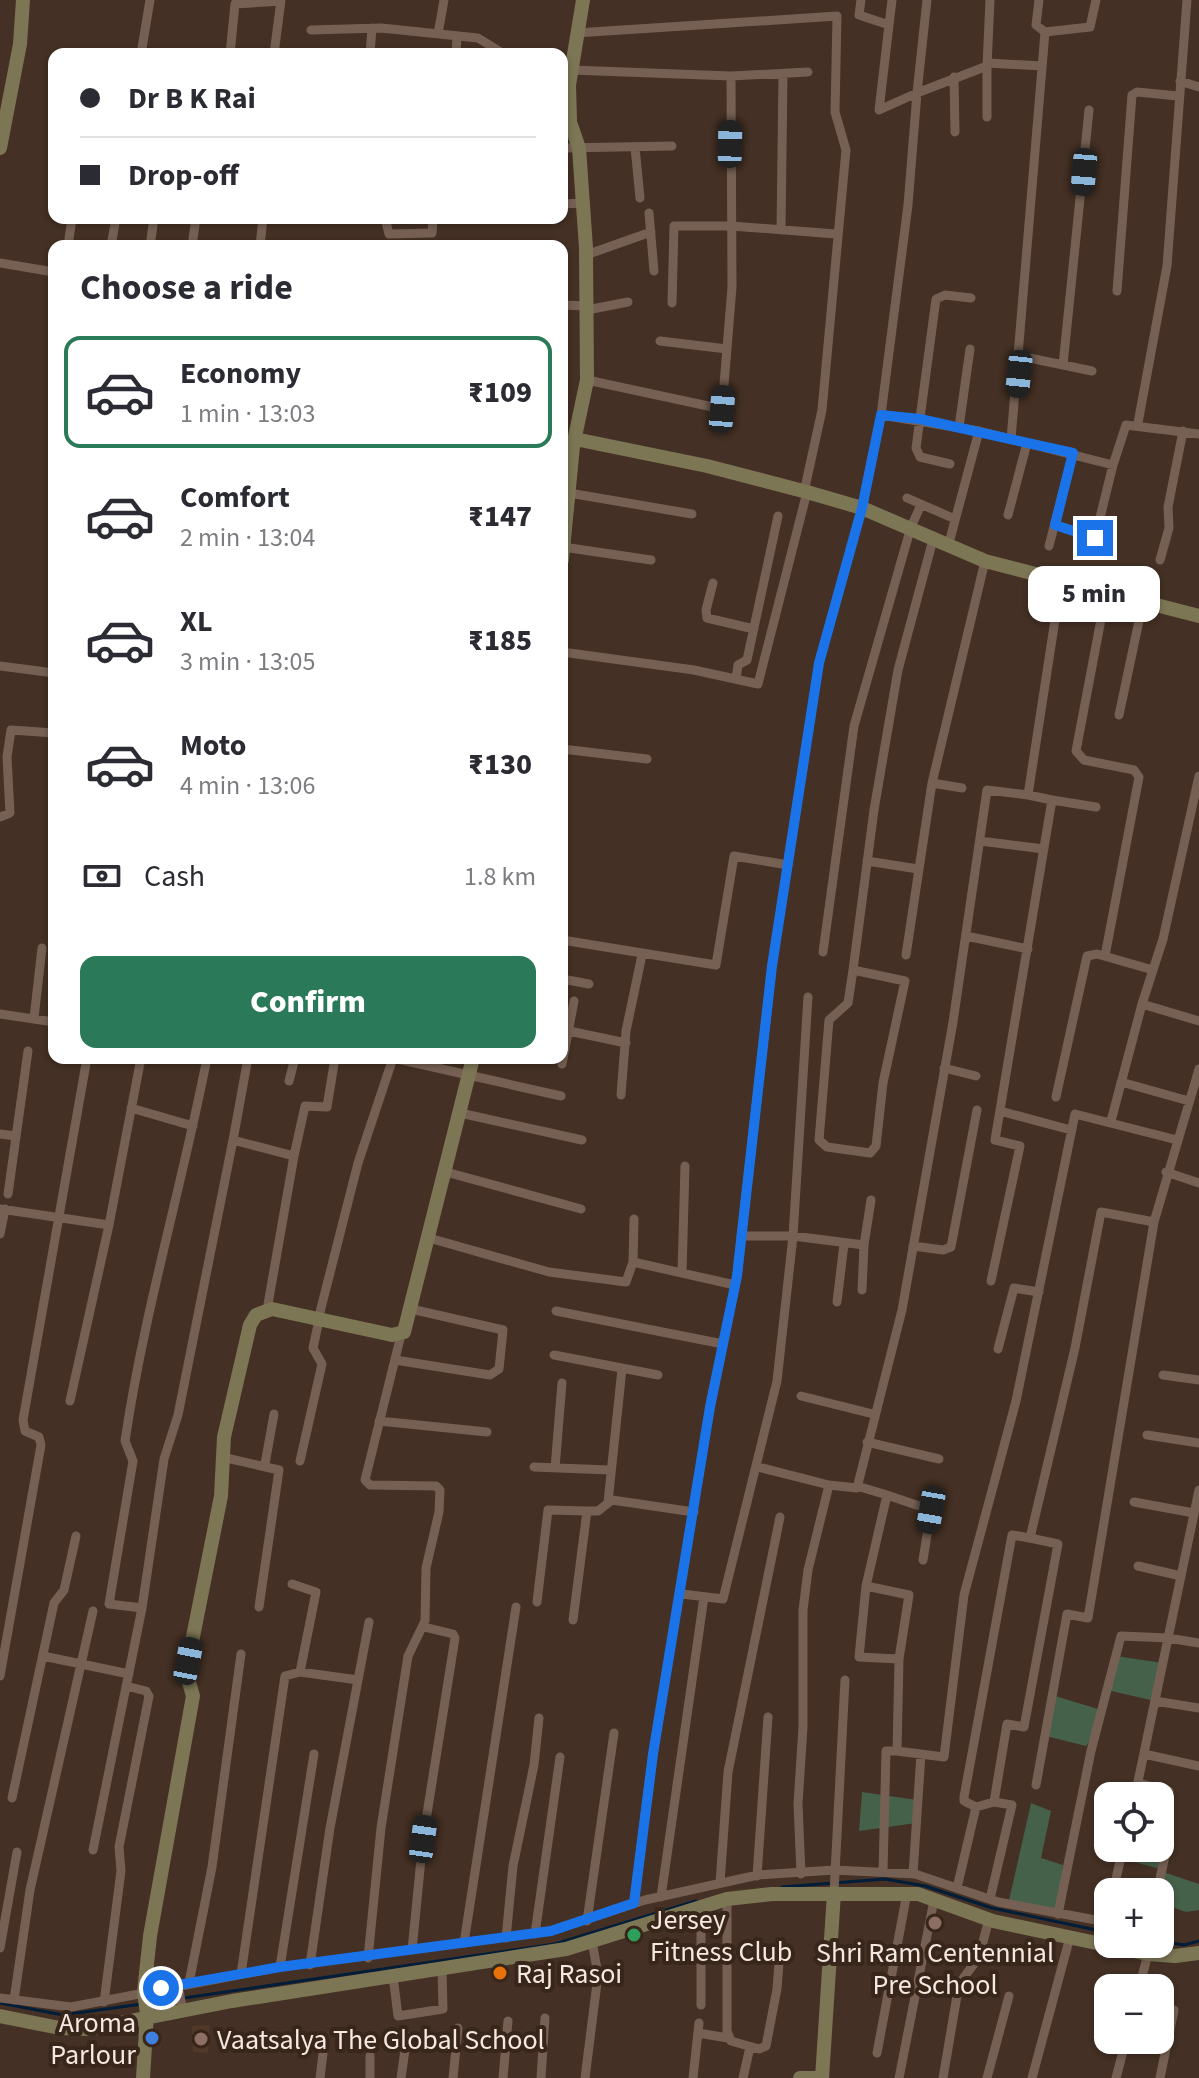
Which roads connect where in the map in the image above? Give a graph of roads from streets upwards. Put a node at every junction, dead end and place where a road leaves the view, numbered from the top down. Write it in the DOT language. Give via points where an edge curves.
graph roads {
  1 [pos="23,0"];
  2 [pos="150,0"];
  3 [pos="444,0"];
  4 [pos="583,0"];
  5 [pos="861,0"];
  6 [pos="892,0"];
  7 [pos="927,0"];
  8 [pos="990,0"];
  9 [pos="1039,0"];
  10 [pos="1096,0"];
  11 [pos="1187,0"];
  12 [pos="281,1"];
  13 [pos="236,2"];
  14 [pos="889,25"];
  15 [pos="372,28"];
  16 [pos="311,30"];
  17 [pos="1045,32"];
  18 [pos="576,33"];
  19 [pos="438,34"];
  20 [pos="457,36"];
  21 [pos="142,48"];
  22 [pos="231,48"];
  23 [pos="275,48"];
  24 [pos="370,48"];
  25 [pos="456,48"];
  26 [pos="494,48"];
  27 [pos="568,64"];
  28 [pos="987,64"];
  29 [pos="1042,66"];
  30 [pos="808,72"];
  31 [pos="783,74"];
  32 [pos="731,76"];
  33 [pos="954,77"];
  34 [pos="1199,87"];
  35 [pos="1179,89"];
  36 [pos="917,93"];
  37 [pos="4,108"];
  38 [pos="1089,110"];
  39 [pos="987,117"];
  40 [pos="955,132"];
  41 [pos="672,146"];
  42 [pos="635,147"];
  43 [pos="0,148"];
  44 [pos="568,148"];
  45 [pos="579,148"];
  46 [pos="640,198"];
  47 [pos="583,203"];
  48 [pos="568,204"];
  49 [pos="649,213"];
  50 [pos="386,224"];
  51 [pos="433,224"];
  52 [pos="731,226"];
  53 [pos="781,230"];
  54 [pos="651,232"];
  55 [pos="836,234"];
  56 [pos="411,240"];
  57 [pos="586,255"];
  58 [pos="0,263"];
  59 [pos="48,271"];
  60 [pos="654,271"];
  61 [pos="1117,291"];
  62 [pos="971,298"];
  63 [pos="628,302"];
  64 [pos="672,303"];
  65 [pos="568,306"];
  66 [pos="586,308"];
  67 [pos="660,341"];
  68 [pos="727,349"];
  69 [pos="970,349"];
  70 [pos="1020,356"];
  71 [pos="1063,365"];
  72 [pos="1092,371"];
  73 [pos="587,380"];
  74 [pos="881,415"];
  75 [pos="920,419"];
  76 [pos="1138,423"];
  77 [pos="959,427"];
  78 [pos="979,431"];
  79 [pos="1183,431"];
  80 [pos="1199,434"];
  81 [pos="1011,439"];
  82 [pos="570,443"];
  83 [pos="1027,443"];
  84 [pos="1073,453"];
  85 [pos="950,464"];
  86 [pos="1113,465"];
  87 [pos="806,492"];
  88 [pos="569,493"];
  89 [pos="907,498"];
  90 [pos="568,503"];
  91 [pos="921,505"];
  92 [pos="862,508"];
  93 [pos="692,514"];
  94 [pos="1008,515"];
  95 [pos="778,516"];
  96 [pos="955,519"];
  97 [pos="1055,525"];
  98 [pos="911,527"];
  99 [pos="934,536"];
  100 [pos="949,543"];
  101 [pos="1049,546"];
  102 [pos="568,553"];
  103 [pos="651,560"];
  104 [pos="1160,560"];
  105 [pos="985,561"];
  106 [pos="1061,581"];
  107 [pos="713,583"];
  108 [pos="1106,593"];
  109 [pos="1143,602"];
  110 [pos="1199,616"];
  111 [pos="754,629"];
  112 [pos="568,653"];
  113 [pos="0,666"];
  114 [pos="48,672"];
  115 [pos="736,679"];
  116 [pos="1119,715"];
  117 [pos="48,733"];
  118 [pos="568,750"];
  119 [pos="647,759"];
  120 [pos="1199,776"];
  121 [pos="932,783"];
  122 [pos="962,788"];
  123 [pos="1028,795"];
  124 [pos="1052,800"];
  125 [pos="1096,807"];
  126 [pos="0,817"];
  127 [pos="980,841"];
  128 [pos="1044,849"];
  129 [pos="867,861"];
  130 [pos="788,865"];
  131 [pos="918,869"];
  132 [pos="966,936"];
  133 [pos="568,941"];
  134 [pos="42,948"];
  135 [pos="1028,949"];
  136 [pos="823,952"];
  137 [pos="642,955"];
  138 [pos="906,955"];
  139 [pos="1105,956"];
  140 [pos="853,970"];
  141 [pos="1153,970"];
  142 [pos="568,980"];
  143 [pos="589,984"];
  144 [pos="808,997"];
  145 [pos="574,1001"];
  146 [pos="1142,1004"];
  147 [pos="0,1014"];
  148 [pos="34,1018"];
  149 [pos="48,1021"];
  150 [pos="1199,1021"];
  151 [pos="569,1031"];
  152 [pos="568,1036"];
  153 [pos="626,1043"];
  154 [pos="28,1051"];
  155 [pos="86,1064"];
  156 [pos="140,1064"];
  157 [pos="206,1064"];
  158 [pos="247,1064"];
  159 [pos="293,1064"];
  160 [pos="334,1064"];
  161 [pos="391,1064"];
  162 [pos="471,1066"];
  163 [pos="944,1068"];
  164 [pos="1199,1069"];
  165 [pos="976,1076"];
  166 [pos="289,1081"];
  167 [pos="1121,1082"];
  168 [pos="621,1095"];
  169 [pos="561,1096"];
  170 [pos="1056,1097"];
  171 [pos="1189,1101"];
  172 [pos="131,1108"];
  173 [pos="977,1110"];
  174 [pos="1000,1111"];
  175 [pos="460,1113"];
  176 [pos="1111,1121"];
  177 [pos="193,1126"];
  178 [pos="1071,1130"];
  179 [pos="0,1134"];
  180 [pos="16,1136"];
  181 [pos="233,1140"];
  182 [pos="582,1140"];
  183 [pos="1177,1140"];
  184 [pos="294,1156"];
  185 [pos="685,1166"];
  186 [pos="446,1172"];
  187 [pos="1166,1172"];
  188 [pos="1199,1183"];
  189 [pos="8,1194"];
  190 [pos="871,1200"];
  191 [pos="2,1209"];
  192 [pos="581,1209"];
  193 [pos="57,1216"];
  194 [pos="634,1219"];
  195 [pos="1154,1222"];
  196 [pos="109,1225"];
  197 [pos="0,1234"];
  198 [pos="741,1236"];
  199 [pos="793,1236"];
  200 [pos="429,1238"];
  201 [pos="844,1244"];
  202 [pos="864,1245"];
  203 [pos="913,1246"];
  204 [pos="633,1262"];
  205 [pos="682,1273"];
  206 [pos="991,1281"];
  207 [pos="735,1285"];
  208 [pos="862,1290"];
  209 [pos="1039,1292"];
  210 [pos="837,1302"];
  211 [pos="411,1309"];
  212 [pos="267,1310"];
  213 [pos="556,1311"];
  214 [pos="318,1320"];
  215 [pos="401,1335"];
  216 [pos="723,1344"];
  217 [pos="998,1349"];
  218 [pos="554,1355"];
  219 [pos="395,1360"];
  220 [pos="622,1369"];
  221 [pos="658,1375"];
  222 [pos="1163,1375"];
  223 [pos="1199,1380"];
  224 [pos="562,1383"];
  225 [pos="801,1396"];
  226 [pos="70,1401"];
  227 [pos="274,1414"];
  228 [pos="873,1414"];
  229 [pos="379,1421"];
  230 [pos="487,1432"];
  231 [pos="1147,1435"];
  232 [pos="867,1442"];
  233 [pos="1199,1443"];
  234 [pos="222,1457"];
  235 [pos="939,1459"];
  236 [pos="300,1461"];
  237 [pos="265,1464"];
  238 [pos="534,1467"];
  239 [pos="758,1467"];
  240 [pos="555,1468"];
  241 [pos="609,1470"];
  242 [pos="829,1485"];
  243 [pos="857,1486"];
  244 [pos="1199,1490"];
  245 [pos="887,1495"];
  246 [pos="608,1502"];
  247 [pos="1134,1502"];
  248 [pos="587,1511"];
  249 [pos="694,1512"];
  250 [pos="1194,1513"];
  251 [pos="780,1517"];
  252 [pos="76,1536"];
  253 [pos="1030,1538"];
  254 [pos="923,1560"];
  255 [pos="1138,1566"];
  256 [pos="1181,1576"];
  257 [pos="292,1584"];
  258 [pos="866,1586"];
  259 [pos="682,1594"];
  260 [pos="704,1597"];
  261 [pos="537,1602"];
  262 [pos="259,1607"];
  263 [pos="516,1607"];
  264 [pos="142,1608"];
  265 [pos="93,1611"];
  266 [pos="573,1620"];
  267 [pos="369,1622"];
  268 [pos="424,1627"];
  269 [pos="1168,1638"];
  270 [pos="1199,1643"];
  271 [pos="241,1654"];
  272 [pos="43,1656"];
  273 [pos="899,1659"];
  274 [pos="83,1666"];
  275 [pos="300,1672"];
  276 [pos="129,1674"];
  277 [pos="0,1676"];
  278 [pos="358,1680"];
  279 [pos="845,1680"];
  280 [pos="126,1686"];
  281 [pos="1155,1701"];
  282 [pos="1199,1708"];
  283 [pos="768,1717"];
  284 [pos="539,1718"];
  285 [pos="614,1733"];
  286 [pos="897,1751"];
  287 [pos="314,1754"];
  288 [pos="921,1754"];
  289 [pos="1144,1754"];
  290 [pos="560,1757"];
  291 [pos="1199,1766"];
  292 [pos="1138,1782"];
  293 [pos="1036,1785"];
  294 [pos="12,1798"];
  295 [pos="994,1802"];
  296 [pos="976,1807"];
  297 [pos="93,1850"];
  298 [pos="17,1852"];
  299 [pos="834,1872"];
  300 [pos="883,1872"];
  301 [pos="801,1874"];
  302 [pos="913,1874"];
  303 [pos="757,1876"];
  304 [pos="720,1883"];
  305 [pos="957,1888"];
  306 [pos="834,1890"];
  307 [pos="907,1893"];
  308 [pos="661,1897"];
  309 [pos="727,1899"];
  310 [pos="990,1899"];
  311 [pos="934,1900"];
  312 [pos="634,1903"];
  313 [pos="701,1907"];
  314 [pos="1058,1914"];
  315 [pos="989,1919"];
  316 [pos="587,1921"];
  317 [pos="1094,1926"];
  318 [pos="1094,1930"];
  319 [pos="535,1934"];
  320 [pos="1070,1937"];
  321 [pos="506,1938"];
  322 [pos="592,1941"];
  323 [pos="464,1943"];
  324 [pos="0,1948"];
  325 [pos="412,1950"];
  326 [pos="780,1950"];
  327 [pos="1199,1953"];
  328 [pos="1174,1956"];
  329 [pos="368,1958"];
  330 [pos="310,1965"];
  331 [pos="280,1967"];
  332 [pos="442,1969"];
  333 [pos="241,1974"];
  334 [pos="393,1976"];
  335 [pos="182,1986"];
  336 [pos="144,1995"];
  337 [pos="1009,1996"];
  338 [pos="0,1998"];
  339 [pos="14,2000"];
  340 [pos="104,2002"];
  341 [pos="701,2005"];
  342 [pos="182,2009"];
  343 [pos="0,2016"];
  344 [pos="147,2017"];
  345 [pos="545,2018"];
  346 [pos="508,2021"];
  347 [pos="458,2028"];
  348 [pos="407,2036"];
  349 [pos="728,2038"];
  350 [pos="324,2045"];
  351 [pos="750,2047"];
  352 [pos="877,2053"];
  353 [pos="1122,2054"];
  354 [pos="1165,2054"];
  355 [pos="370,2056"];
  356 [pos="143,2078"];
  357 [pos="320,2078"];
  358 [pos="370,2078"];
  359 [pos="401,2078"];
  360 [pos="453,2078"];
  361 [pos="503,2078"];
  362 [pos="541,2078"];
  363 [pos="585,2078"];
  364 [pos="693,2078"];
  365 [pos="743,2078"];
  366 [pos="800,2078"];
  367 [pos="823,2078"];
  368 [pos="899,2078"];
  369 [pos="943,2078"];
  370 [pos="987,2078"];
  371 [pos="1032,2078"];
  372 [pos="1116,2078"];
  373 [pos="1160,2078"];
  1 -- 37 [label="street"];
  2 -- 21 [label="street"];
  3 -- 19 [label="street"];
  4 -- 18 [label="street"];
  5 -- 14 [label="street" via="859,15"];
  6 -- 14 [label="street"];
  7 -- 36 [label="street"];
  8 -- 28 [label="street"];
  9 -- 17 [label="street" via="1036,25"];
  10 -- 17 [label="street" via="1090,27"];
  11 -- 35 [label="street"];
  12 -- 13 [label="street"];
  12 -- 23 [label="street"];
  13 -- 22 [label="street"];
  14 -- 36 [label="street" via="879,110"];
  15 -- 16 [label="street"];
  15 -- 19 [label="street"];
  15 -- 24 [label="street"];
  17 -- 29 [label="street"];
  18 -- 27 [label="street"];
  18 -- 55 [label="street" via="837,16 835,112 846,150"];
  19 -- 20 [label="street"];
  20 -- 25 [label="street"];
  20 -- 26 [label="street" via="478,38"];
  27 -- 32 [label="street"];
  27 -- 45 [label="street" via="570,122"];
  28 -- 29 [label="street"];
  28 -- 33 [label="street"];
  28 -- 39 [label="street"];
  29 -- 70 [label="street"];
  30 -- 31 [label="street"];
  31 -- 32 [label="street"];
  31 -- 53 [label="street"];
  32 -- 52 [label="street"];
  33 -- 36 [label="street"];
  33 -- 40 [label="street"];
  34 -- 35 [label="street"];
  35 -- 61 [label="street" via="1132,95"];
  35 -- 76 [label="street" via="1167,266"];
  36 -- 74 [label="street"];
  37 -- 43 [label="street"];
  38 -- 71 [label="street"];
  41 -- 42 [label="street"];
  42 -- 45 [label="street"];
  42 -- 46 [label="street"];
  44 -- 45 [label="street"];
  45 -- 47 [label="street"];
  47 -- 48 [label="street"];
  47 -- 57 [label="street"];
  49 -- 54 [label="street"];
  50 -- 56 [label="street" via="389,234"];
  51 -- 56 [label="street" via="432,233"];
  52 -- 53 [label="street"];
  52 -- 64 [label="street" via="674,226"];
  52 -- 68 [label="street"];
  53 -- 55 [label="street"];
  54 -- 57 [label="street"];
  54 -- 60 [label="street"];
  55 -- 87 [label="street" via="822,410"];
  57 -- 66 [label="street"];
  58 -- 59 [label="street"];
  62 -- 75 [label="street" via="936,299"];
  63 -- 66 [label="street"];
  65 -- 66 [label="street"];
  66 -- 73 [label="street"];
  67 -- 68 [label="street"];
  68 -- 73 [label="street" via="722,409"];
  69 -- 77 [label="street"];
  70 -- 71 [label="street"];
  70 -- 81 [label="street"];
  71 -- 72 [label="street"];
  73 -- 82 [label="street"];
  74 -- 75 [label="street"];
  74 -- 92 [label="street"];
  75 -- 77 [label="street"];
  75 -- 85 [label="street" via="917,456"];
  76 -- 79 [label="street"];
  76 -- 86 [label="street" via="1124,427"];
  77 -- 78 [label="street"];
  78 -- 81 [label="street"];
  78 -- 96 [label="street"];
  79 -- 80 [label="street"];
  79 -- 104 [label="street"];
  81 -- 83 [label="street"];
  82 -- 87 [label="street" via="707,466"];
  82 -- 88 [label="street"];
  83 -- 84 [label="street"];
  83 -- 94 [label="street"];
  84 -- 86 [label="street"];
  84 -- 97 [label="street"];
  86 -- 97 [label="street" via="1095,538"];
  87 -- 92 [label="street"];
  87 -- 115 [label="street" via="758,684"];
  88 -- 90 [label="street"];
  88 -- 93 [label="street"];
  89 -- 91 [label="street"];
  91 -- 96 [label="street"];
  91 -- 98 [label="street"];
  92 -- 98 [label="street"];
  92 -- 130 [label="street" via="819,663"];
  95 -- 111 [label="street"];
  96 -- 100 [label="street"];
  97 -- 101 [label="street"];
  98 -- 99 [label="street"];
  98 -- 136 [label="street" via="854,726"];
  99 -- 100 [label="street"];
  99 -- 129 [label="street" via="898,670"];
  100 -- 105 [label="street"];
  102 -- 103 [label="street"];
  105 -- 106 [label="street"];
  105 -- 121 [label="street"];
  106 -- 108 [label="street"];
  106 -- 123 [label="street"];
  107 -- 111 [label="street" via="707,618"];
  108 -- 109 [label="street"];
  108 -- 139 [label="street" via="1076,751 1084,760 1134,770 1139,777"];
  109 -- 110 [label="street"];
  109 -- 116 [label="street"];
  111 -- 115 [label="street"];
  112 -- 115 [label="street"];
  113 -- 114 [label="street"];
  117 -- 126 [label="street" via="11,730 10,813"];
  118 -- 119 [label="street"];
  120 -- 141 [label="street"];
  121 -- 122 [label="street"];
  121 -- 131 [label="street"];
  123 -- 124 [label="street"];
  123 -- 127 [label="street" via="987,790"];
  124 -- 125 [label="street"];
  124 -- 128 [label="street"];
  127 -- 128 [label="street"];
  127 -- 132 [label="street"];
  128 -- 135 [label="street"];
  129 -- 131 [label="street"];
  129 -- 140 [label="street"];
  130 -- 137 [label="street" via="734,856 716,965"];
  130 -- 198 [label="street"];
  131 -- 138 [label="street"];
  132 -- 135 [label="street"];
  132 -- 163 [label="street"];
  133 -- 137 [label="street"];
  134 -- 148 [label="street"];
  135 -- 174 [label="street"];
  137 -- 153 [label="street"];
  139 -- 141 [label="street"];
  139 -- 170 [label="street" via="1085,959"];
  140 -- 140 [label="street" via="905,981 875,1149 870,1153 827,1147 819,1140 829,1020 846,1007"];
  141 -- 146 [label="street"];
  142 -- 143 [label="street"];
  144 -- 199 [label="street"];
  145 -- 151 [label="street"];
  146 -- 150 [label="street"];
  146 -- 167 [label="street"];
  147 -- 148 [label="street"];
  148 -- 149 [label="street"];
  151 -- 152 [label="street"];
  151 -- 153 [label="street"];
  153 -- 168 [label="street"];
  154 -- 180 [label="street"];
  155 -- 193 [label="street"];
  156 -- 172 [label="street"];
  157 -- 177 [label="street"];
  158 -- 181 [label="street"];
  159 -- 166 [label="street"];
  160 -- 184 [label="street" via="327,1107 305,1106"];
  161 -- 214 [label="street" via="358,1163"];
  162 -- 169 [label="street"];
  162 -- 175 [label="street"];
  163 -- 165 [label="street"];
  163 -- 203 [label="street"];
  164 -- 171 [label="street"];
  167 -- 171 [label="street"];
  167 -- 176 [label="street"];
  171 -- 183 [label="street"];
  172 -- 177 [label="street"];
  172 -- 196 [label="street"];
  173 -- 203 [label="street" via="951,1247"];
  174 -- 178 [label="street"];
  174 -- 206 [label="street" via="995,1140 1020,1146"];
  175 -- 182 [label="street"];
  175 -- 186 [label="street"];
  176 -- 178 [label="street" via="1075,1114"];
  176 -- 183 [label="street"];
  177 -- 264 [label="street" via="125,1441 133,1461 109,1604"];
  178 -- 209 [label="street"];
  179 -- 180 [label="street"];
  180 -- 189 [label="street"];
  181 -- 184 [label="street"];
  181 -- 264 [label="street" via="178,1415 164,1459"];
  183 -- 187 [label="street"];
  184 -- 212 [label="street"];
  185 -- 205 [label="street"];
  186 -- 192 [label="street"];
  186 -- 200 [label="street"];
  187 -- 188 [label="street"];
  187 -- 195 [label="street"];
  190 -- 202 [label="street"];
  191 -- 193 [label="street"];
  191 -- 197 [label="street"];
  193 -- 196 [label="street"];
  193 -- 277 [label="street" via="23,1420 25,1431 39,1437 41,1445"];
  194 -- 204 [label="street"];
  195 -- 253 [label="street" via="1101,1212"];
  195 -- 293 [label="street" via="1088,1618 1067,1614"];
  196 -- 226 [label="street"];
  198 -- 199 [label="street"];
  198 -- 207 [label="street"];
  199 -- 201 [label="street"];
  199 -- 239 [label="street" via="777,1381"];
  200 -- 204 [label="street" via="549,1272 623,1282 629,1280"];
  200 -- 211 [label="street"];
  201 -- 202 [label="street"];
  201 -- 210 [label="street"];
  202 -- 208 [label="street"];
  203 -- 228 [label="street" via="902,1310"];
  204 -- 205 [label="street"];
  205 -- 207 [label="street"];
  207 -- 216 [label="street"];
  209 -- 217 [label="street" via="1014,1288"];
  209 -- 288 [label="street" via="964,1595 944,1757"];
  211 -- 215 [label="street"];
  211 -- 219 [label="street" via="503,1330 499,1369 490,1375"];
  212 -- 214 [label="street"];
  212 -- 234 [label="street" via="250,1325"];
  213 -- 216 [label="street"];
  214 -- 215 [label="street"];
  214 -- 236 [label="street" via="313,1348 322,1364"];
  215 -- 219 [label="street"];
  216 -- 249 [label="street"];
  218 -- 220 [label="street"];
  219 -- 229 [label="street"];
  220 -- 221 [label="street"];
  220 -- 241 [label="street"];
  222 -- 223 [label="street"];
  224 -- 240 [label="street"];
  225 -- 228 [label="street"];
  227 -- 237 [label="street"];
  228 -- 232 [label="street"];
  229 -- 230 [label="street"];
  229 -- 268 [label="street" via="365,1483 440,1490 426,1568"];
  231 -- 233 [label="street"];
  232 -- 235 [label="street"];
  232 -- 243 [label="street"];
  234 -- 237 [label="street"];
  234 -- 336 [label="street" via="221,1496 186,1672 193,1696"];
  237 -- 262 [label="street" via="280,1471"];
  238 -- 240 [label="street"];
  239 -- 242 [label="street"];
  239 -- 260 [label="street" via="723,1599"];
  240 -- 241 [label="street"];
  241 -- 246 [label="street"];
  242 -- 243 [label="street"];
  242 -- 301 [label="street" via="803,1610"];
  243 -- 245 [label="street"];
  244 -- 250 [label="street"];
  245 -- 254 [label="street" via="931,1510"];
  245 -- 258 [label="street"];
  246 -- 248 [label="street" via="601,1510"];
  246 -- 249 [label="street"];
  247 -- 250 [label="street"];
  248 -- 261 [label="street" via="548,1510"];
  248 -- 266 [label="street"];
  249 -- 259 [label="street"];
  250 -- 256 [label="street"];
  251 -- 304 [label="street" via="728,1772"];
  252 -- 272 [label="street"];
  253 -- 295 [label="street" via="1058,1544 1024,1727 1007,1724"];
  253 -- 296 [label="street" via="1012,1535 995,1618 964,1798"];
  255 -- 256 [label="street"];
  256 -- 269 [label="street"];
  257 -- 275 [label="street" via="316,1592"];
  258 -- 273 [label="street" via="909,1595"];
  258 -- 273 [label="street" via="859,1657"];
  259 -- 260 [label="street"];
  259 -- 312 [label="street" via="653,1754"];
  260 -- 308 [label="street"];
  263 -- 323 [label="street"];
  264 -- 276 [label="street"];
  265 -- 274 [label="street"];
  267 -- 278 [label="street"];
  268 -- 325 [label="street" via="455,1638 423,1839"];
  268 -- 329 [label="street" via="408,1656 381,1828"];
  269 -- 270 [label="street"];
  269 -- 281 [label="street"];
  269 -- 314 [label="street" via="1121,1636"];
  271 -- 335 [label="street" via="212,1867"];
  272 -- 274 [label="street"];
  272 -- 294 [label="street"];
  273 -- 286 [label="street"];
  274 -- 276 [label="street"];
  274 -- 339 [label="street" via="30,1890"];
  275 -- 278 [label="street"];
  275 -- 333 [label="street" via="288,1673 284,1680"];
  276 -- 280 [label="street"];
  278 -- 330 [label="street"];
  279 -- 299 [label="street"];
  280 -- 297 [label="street"];
  280 -- 340 [label="street" via="149,1696 119,1847 121,1869"];
  281 -- 282 [label="street"];
  281 -- 289 [label="street"];
  283 -- 303 [label="street"];
  284 -- 321 [label="street"];
  285 -- 316 [label="street"];
  286 -- 288 [label="street"];
  286 -- 300 [label="street" via="886,1751"];
  287 -- 331 [label="street"];
  288 -- 302 [label="street"];
  289 -- 291 [label="street"];
  289 -- 292 [label="street"];
  290 -- 319 [label="street"];
  295 -- 296 [label="street"];
  295 -- 310 [label="street" via="1012,1805"];
  296 -- 305 [label="street"];
  298 -- 324 [label="street"];
  299 -- 300 [label="street"];
  299 -- 301 [label="street"];
  299 -- 306 [label="street"];
  300 -- 302 [label="street"];
  301 -- 303 [label="street"];
  302 -- 305 [label="street"];
  303 -- 304 [label="street"];
  304 -- 308 [label="street"];
  305 -- 310 [label="street"];
  306 -- 307 [label="street"];
  306 -- 309 [label="street"];
  306 -- 367 [label="street"];
  307 -- 311 [label="street"];
  307 -- 352 [label="street"];
  308 -- 312 [label="street"];
  309 -- 313 [label="street"];
  309 -- 349 [label="street"];
  310 -- 314 [label="street"];
  311 -- 315 [label="street"];
  311 -- 368 [label="street"];
  312 -- 316 [label="street"];
  313 -- 322 [label="street"];
  313 -- 341 [label="street"];
  314 -- 317 [label="street"];
  315 -- 320 [label="street"];
  315 -- 369 [label="street" via="979,1957 959,1984"];
  316 -- 319 [label="street"];
  318 -- 320 [label="street"];
  319 -- 321 [label="street"];
  320 -- 371 [label="street"];
  321 -- 323 [label="street"];
  322 -- 332 [label="street"];
  322 -- 363 [label="street" via="598,1975"];
  323 -- 325 [label="street"];
  325 -- 329 [label="street"];
  326 -- 351 [label="street" via="768,2041 763,2049"];
  327 -- 328 [label="street"];
  329 -- 330 [label="street"];
  330 -- 331 [label="street"];
  331 -- 333 [label="street"];
  332 -- 334 [label="street"];
  332 -- 334 [label="street" via="443,2008 437,2012 398,2016"];
  333 -- 335 [label="street"];
  334 -- 342 [label="street"];
  335 -- 336 [label="street"];
  335 -- 342 [label="street"];
  336 -- 340 [label="street"];
  336 -- 344 [label="street"];
  337 -- 370 [label="street"];
  338 -- 339 [label="street"];
  339 -- 340 [label="street" via="71,2007"];
  342 -- 344 [label="street"];
  343 -- 344 [label="street" via="89,2029"];
  344 -- 356 [label="street"];
  345 -- 362 [label="street"];
  346 -- 361 [label="street"];
  347 -- 360 [label="street"];
  348 -- 359 [label="street"];
  349 -- 351 [label="street"];
  349 -- 364 [label="street" via="699,2028"];
  350 -- 357 [label="street"];
  351 -- 365 [label="street"];
  353 -- 372 [label="street"];
  354 -- 373 [label="street"];
  355 -- 358 [label="street"];
  366 -- 367 [label="street"];
}
